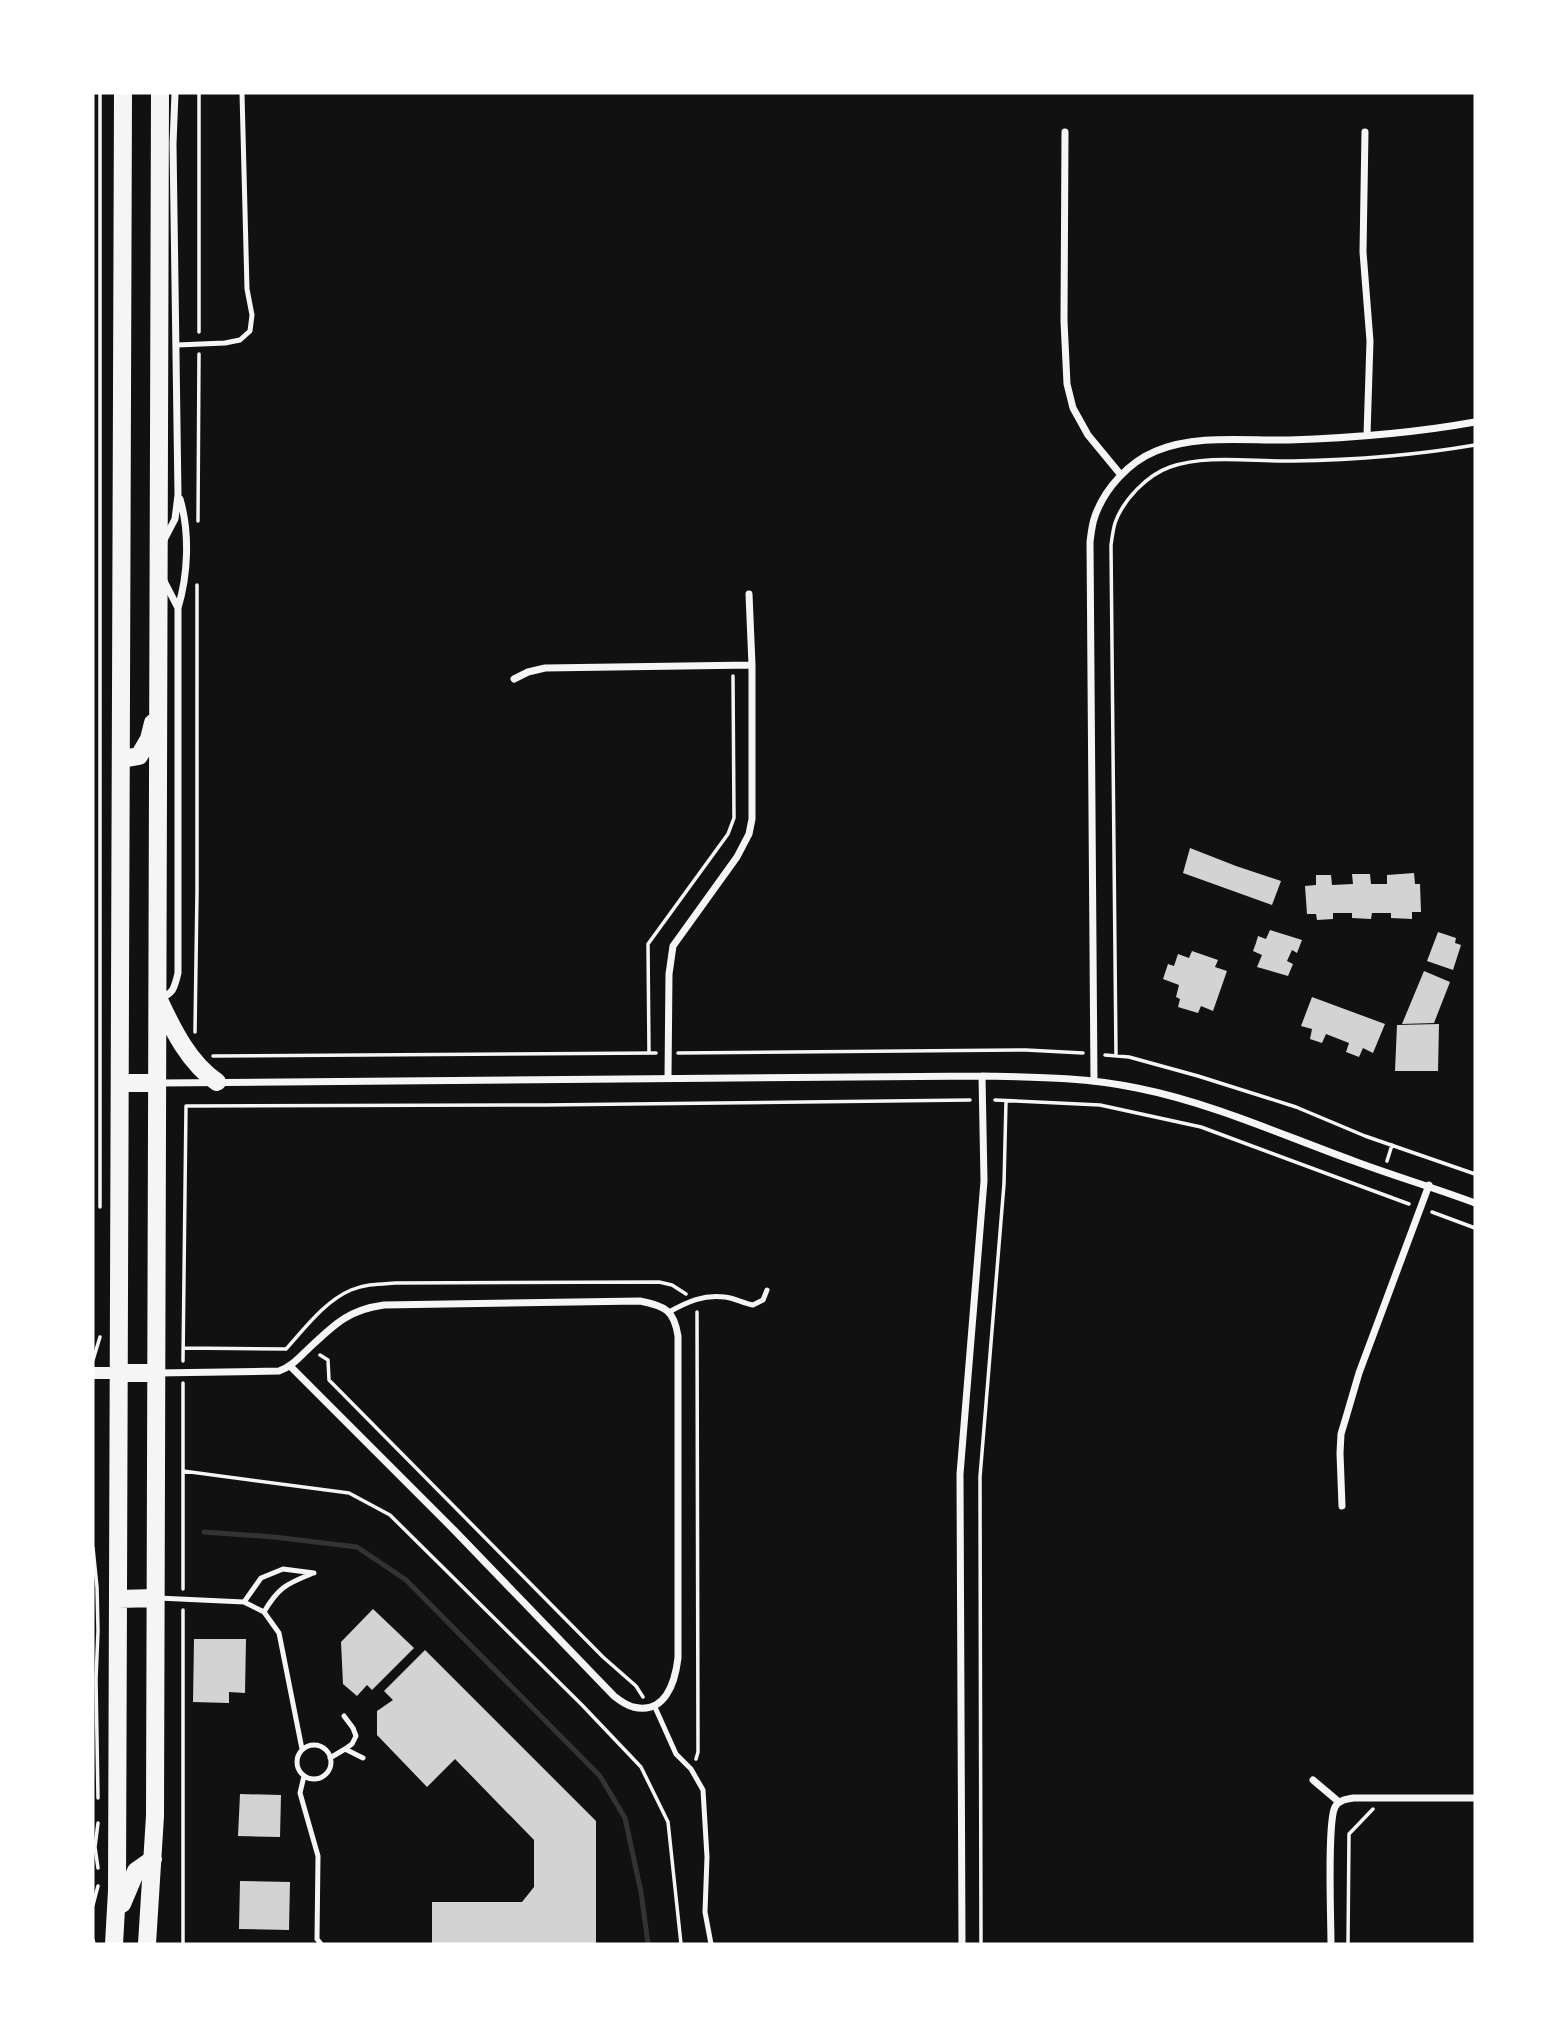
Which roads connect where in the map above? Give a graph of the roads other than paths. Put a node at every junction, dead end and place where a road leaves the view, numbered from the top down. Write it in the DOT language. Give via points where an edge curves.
graph roads {
  1 [pos="123,93"];
  2 [pos="160,93"];
  3 [pos="175,93"];
  4 [pos="242,93"];
  5 [pos="1065,132"];
  6 [pos="1366,132"];
  7 [pos="177,345"];
  8 [pos="1475,422"];
  9 [pos="1367,435"];
  10 [pos="1121,475"];
  11 [pos="178,495"];
  12 [pos="158,550"];
  13 [pos="158,573"];
  14 [pos="749,594"];
  15 [pos="178,608"];
  16 [pos="752,665"];
  17 [pos="514,679"];
  18 [pos="158,706"];
  19 [pos="122,759"];
  20 [pos="157,997"];
  21 [pos="982,1076"];
  22 [pos="668,1078"];
  23 [pos="1094,1081"];
  24 [pos="216,1082"];
  25 [pos="121,1083"];
  26 [pos="157,1083"];
  27 [pos="1429,1185"];
  28 [pos="1475,1203"];
  29 [pos="767,1290"];
  30 [pos="669,1312"];
  31 [pos="290,1366"];
  32 [pos="93,1373"];
  33 [pos="119,1373"];
  34 [pos="156,1373"];
  35 [pos="1342,1506"];
  36 [pos="156,1598"];
  37 [pos="118,1599"];
  38 [pos="244,1602"];
  39 [pos="264,1612"];
  40 [pos="652,1706"];
  41 [pos="344,1716"];
  42 [pos="302,1749"];
  43 [pos="345,1749"];
  44 [pos="330,1758"];
  45 [pos="363,1758"];
  46 [pos="304,1776"];
  47 [pos="1313,1780"];
  48 [pos="1475,1798"];
  49 [pos="1339,1802"];
  50 [pos="153,1859"];
  51 [pos="114,1936"];
  52 [pos="147,1944"];
  53 [pos="321,1944"];
  54 [pos="710,1944"];
  55 [pos="962,1944"];
  56 [pos="1331,1944"];
  1 -- 19 [label="highway"];
  2 -- 12 [label="highway"];
  3 -- 7 [label="street"];
  4 -- 7 [label="lane" via="250,331 240,340 225,343"];
  5 -- 10 [label="street" via="1067,384 1073,408 1088,435"];
  6 -- 9 [label="street"];
  7 -- 11 [label="street"];
  8 -- 9 [label="street"];
  9 -- 10 [label="street" via="1186,442 1156,451"];
  10 -- 23 [label="street" via="1102,499 1090,542"];
  11 -- 12 [label="street" via="175,519"];
  11 -- 15 [label="street" via="186,533 185,586"];
  12 -- 13 [label="highway"];
  13 -- 15 [label="street"];
  13 -- 18 [label="highway"];
  14 -- 16 [label="street"];
  15 -- 20 [label="street" via="178,973 174,990"];
  16 -- 17 [label="street" via="545,668"];
  16 -- 22 [label="street" via="749,834 673,946"];
  18 -- 19 [label="highway" via="139,756"];
  18 -- 20 [label="highway"];
  19 -- 25 [label="highway"];
  20 -- 24 [label="highway" via="201,1071"];
  20 -- 26 [label="highway"];
  21 -- 22 [label="street"];
  21 -- 23 [label="street"];
  21 -- 55 [label="street" via="984,1181 960,1474"];
  22 -- 24 [label="street"];
  23 -- 27 [label="street" via="1216,1109"];
  24 -- 26 [label="street"];
  25 -- 26 [label="highway"];
  25 -- 33 [label="highway"];
  26 -- 34 [label="highway"];
  27 -- 28 [label="street"];
  27 -- 35 [label="street" via="1341,1434"];
  29 -- 30 [label="lane" via="763,1300 753,1305 708,1296"];
  30 -- 31 [label="street" via="640,1301 367,1307 332,1327"];
  30 -- 40 [label="street" via="678,1336 678,1658 672,1687"];
  31 -- 34 [label="street" via="269,1372"];
  31 -- 40 [label="street" via="614,1696 630,1707"];
  32 -- 33 [label="street"];
  33 -- 34 [label="highway"];
  33 -- 37 [label="highway"];
  34 -- 36 [label="highway"];
  36 -- 37 [label="highway"];
  36 -- 38 [label="lane"];
  36 -- 50 [label="highway"];
  37 -- 51 [label="highway"];
  38 -- 39 [label="lane"];
  38 -- 39 [label="lane" via="261,1578 283,1569 314,1573 286,1584"];
  39 -- 42 [label="lane" via="279,1633"];
  40 -- 54 [label="lane" via="676,1754 703,1790 705,1912"];
  41 -- 43 [label="lane" via="356,1736"];
  42 -- 44 [label="lane" via="316,1745"];
  42 -- 46 [label="lane" via="297,1766"];
  43 -- 44 [label="lane"];
  43 -- 45 [label="lane"];
  44 -- 46 [label="lane" via="323,1776"];
  46 -- 53 [label="lane" via="300,1793 318,1856 317,1940"];
  47 -- 49 [label="street"];
  48 -- 49 [label="street" via="1354,1798"];
  49 -- 56 [label="street" via="1331,1828"];
  50 -- 51 [label="highway" via="136,1871"];
  50 -- 52 [label="highway"];
}
